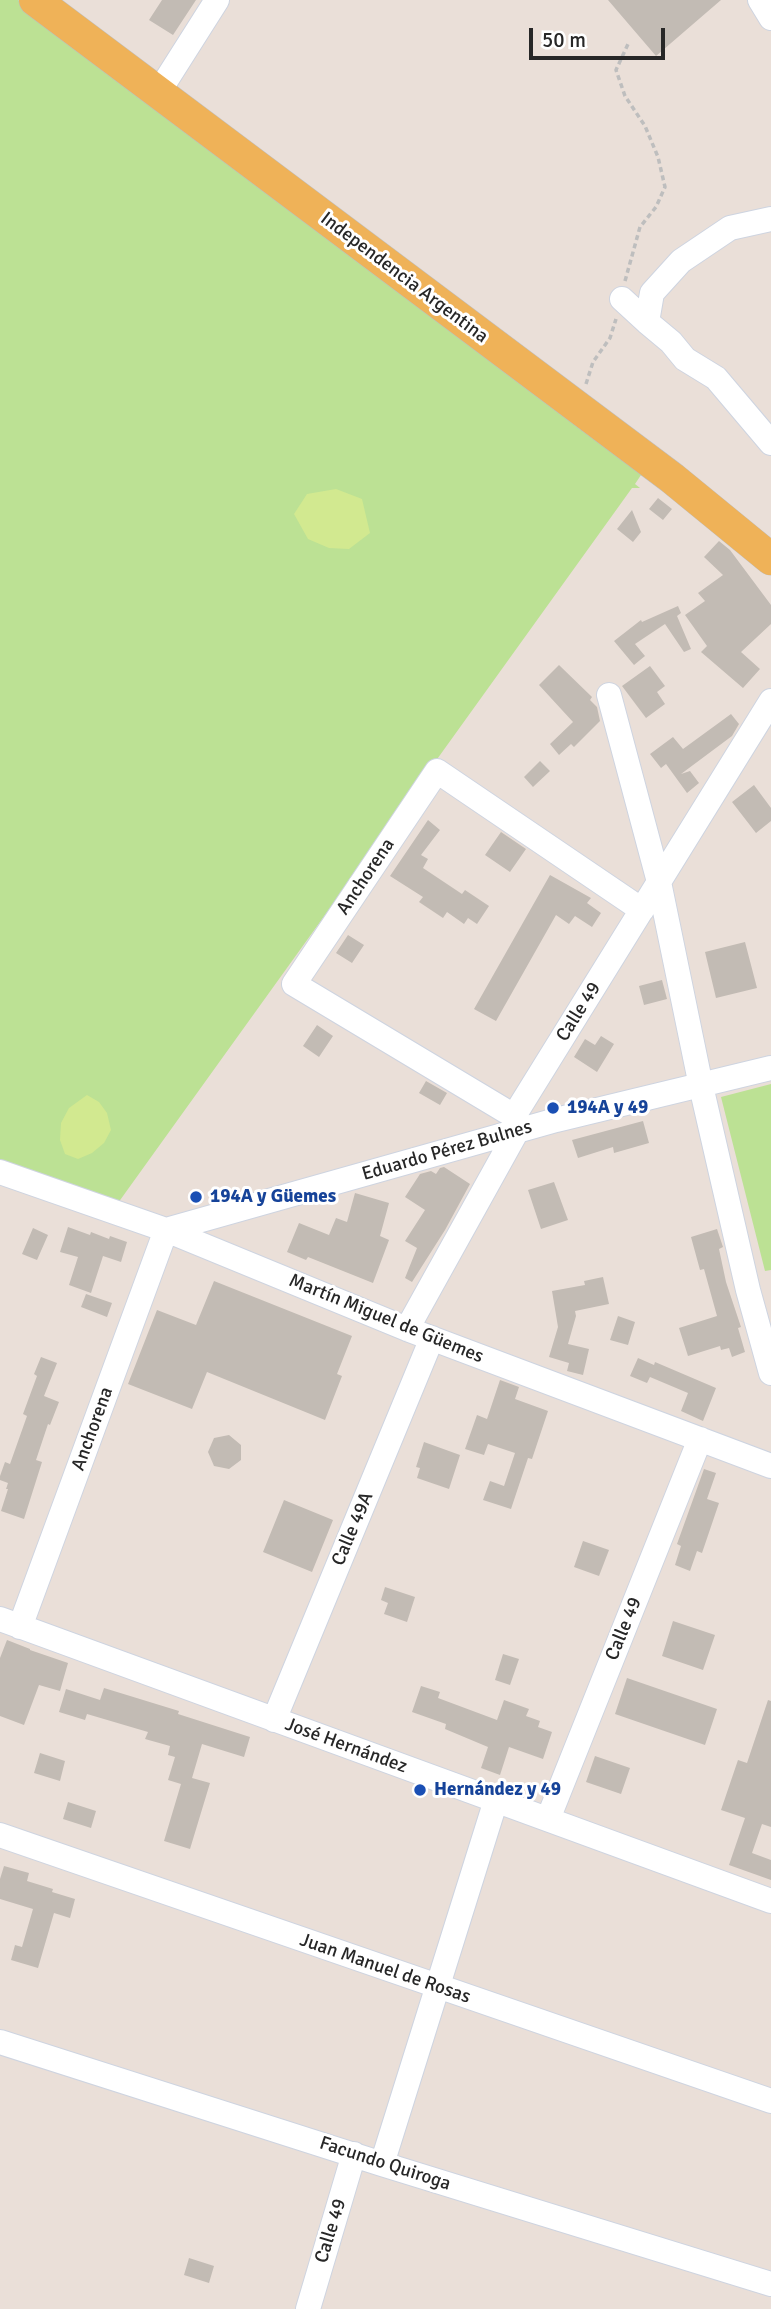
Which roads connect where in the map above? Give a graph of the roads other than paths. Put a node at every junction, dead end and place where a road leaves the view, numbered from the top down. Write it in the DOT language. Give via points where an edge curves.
graph roads {
  1 [pos="36,0"];
  2 [pos="217,0"];
  3 [pos="760,0"];
  4 [pos="771,18"];
  5 [pos="158,93"];
  6 [pos="771,219"];
  7 [pos="622,299"];
  8 [pos="647,323"];
  9 [pos="771,443"];
  10 [pos="771,559"];
  11 [pos="609,695"];
  12 [pos="771,701"];
  13 [pos="659,882"];
  14 [pos="642,910"];
  15 [pos="771,1068"];
  16 [pos="701,1086"];
  17 [pos="516,1124"];
  18 [pos="0,1172"];
  19 [pos="166,1230"];
  20 [pos="760,1287"];
  21 [pos="407,1329"];
  22 [pos="432,1338"];
  23 [pos="771,1373"];
  24 [pos="700,1439"];
  25 [pos="771,1466"];
  26 [pos="10,1623"];
  27 [pos="274,1720"];
  28 [pos="496,1800"];
  29 [pos="548,1819"];
  30 [pos="0,1835"];
  31 [pos="771,1901"];
  32 [pos="438,1987"];
  33 [pos="0,2042"];
  34 [pos="771,2101"];
  35 [pos="354,2154"];
  36 [pos="382,2164"];
  37 [pos="771,2284"];
  38 [pos="308,2309"];
  1 -- 5 [label="main road, Independencia Argentina"];
  2 -- 5 [label="street"];
  3 -- 4 [label="street"];
  5 -- 10 [label="main road, Independencia Argentina" via="672,478"];
  6 -- 8 [label="street" via="730,228 681,261 652,293"];
  7 -- 8 [label="street"];
  8 -- 9 [label="street" via="685,359 716,378"];
  11 -- 13 [label="street"];
  12 -- 13 [label="street, Calle 49"];
  13 -- 14 [label="street, Calle 49"];
  13 -- 16 [label="street"];
  14 -- 17 [label="street, Calle 49"];
  14 -- 17 [label="street, Anchorena" via="437,771 294,984"];
  15 -- 16 [label="street, Eduardo Pérez Bulnes"];
  16 -- 17 [label="street, Eduardo Pérez Bulnes"];
  16 -- 20 [label="street"];
  17 -- 19 [label="street, Eduardo Pérez Bulnes"];
  17 -- 21 [label="street, Calle 49"];
  18 -- 19 [label="street, Martín Miguel de Güemes"];
  19 -- 21 [label="street, Martín Miguel de Güemes"];
  19 -- 26 [label="street, Anchorena"];
  20 -- 23 [label="street"];
  21 -- 22 [label="street, Martín Miguel de Güemes"];
  22 -- 24 [label="street, Martín Miguel de Güemes"];
  22 -- 27 [label="street, Calle 49A"];
  24 -- 25 [label="street, Martín Miguel de Güemes"];
  24 -- 29 [label="street, Calle 49"];
  26 -- 27 [label="street, José Hernández"];
  27 -- 28 [label="street, José Hernández"];
  28 -- 29 [label="street, José Hernández"];
  28 -- 32 [label="street"];
  29 -- 31 [label="street, José Hernández"];
  30 -- 32 [label="street, Juan Manuel de Rosas"];
  32 -- 34 [label="street, Juan Manuel de Rosas"];
  32 -- 36 [label="street"];
  33 -- 35 [label="street, Facundo Quiroga"];
  35 -- 36 [label="street, Facundo Quiroga"];
  35 -- 38 [label="street, Calle 49"];
  36 -- 37 [label="street, Facundo Quiroga"];
}
